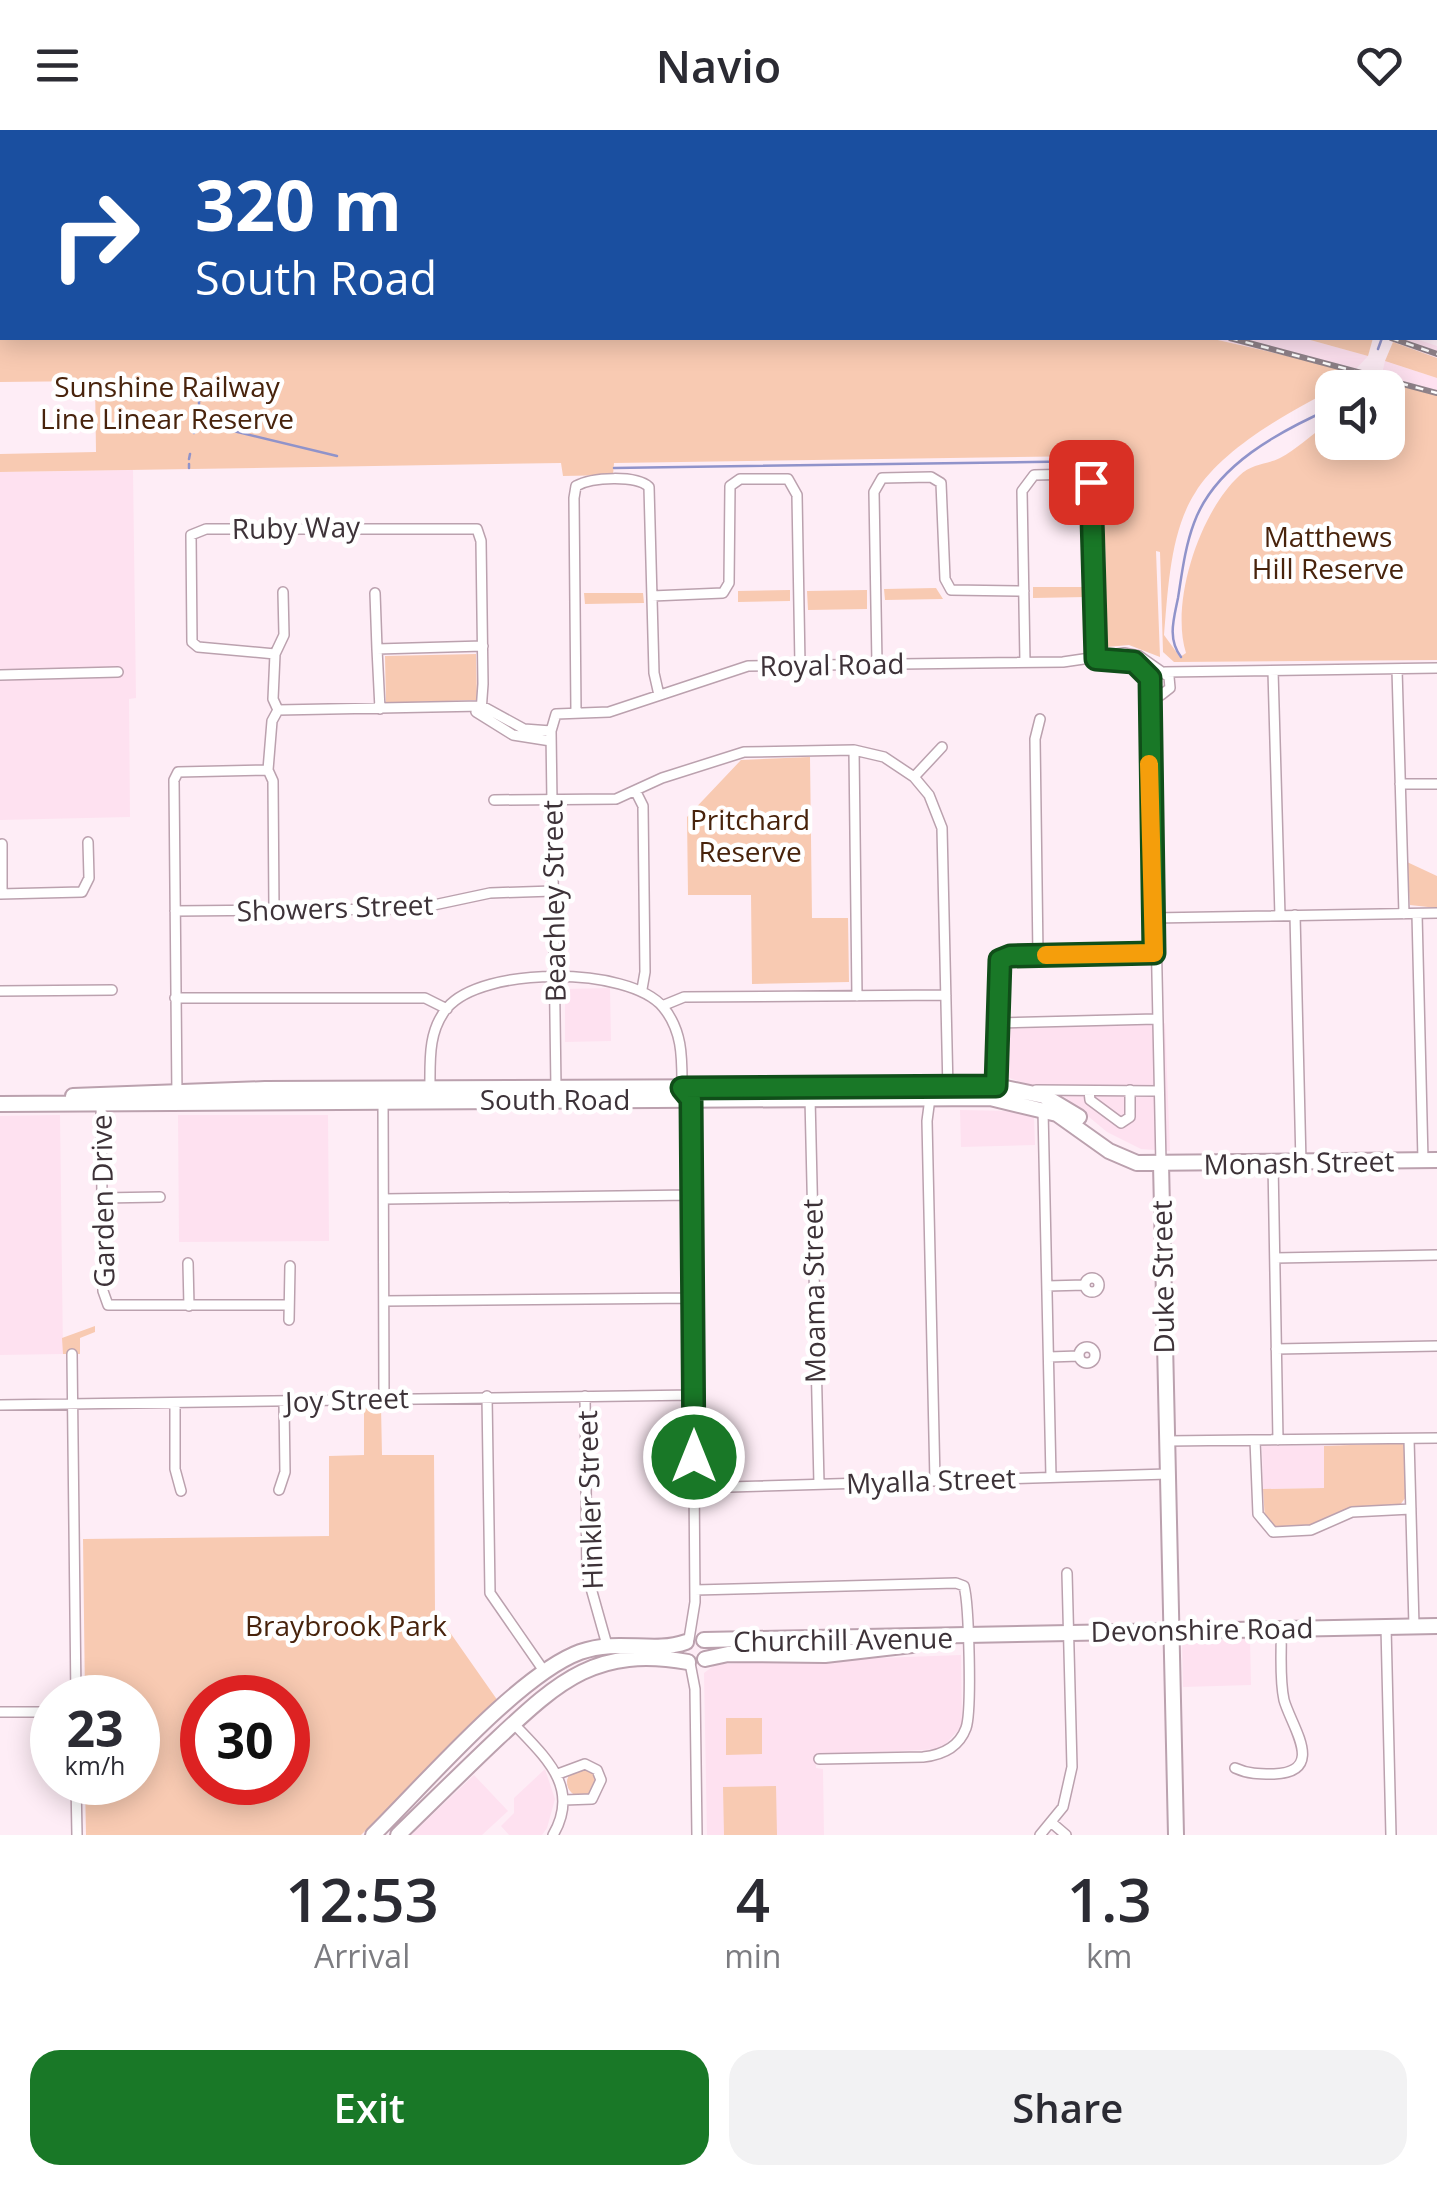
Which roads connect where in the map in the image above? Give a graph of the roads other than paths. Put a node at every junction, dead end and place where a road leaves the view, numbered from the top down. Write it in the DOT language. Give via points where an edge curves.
graph roads {
  1 [pos="1024,591"];
  2 [pos="283,592"];
  3 [pos="376,593"];
  4 [pos="652,596"];
  5 [pos="482,646"];
  6 [pos="378,650"];
  7 [pos="274,654"];
  8 [pos="1096,659"];
  9 [pos="1025,662"];
  10 [pos="877,664"];
  11 [pos="800,665"];
  12 [pos="1397,668"];
  13 [pos="1437,668"];
  14 [pos="1273,671"];
  15 [pos="118,672"];
  16 [pos="1191,673"];
  17 [pos="1157,674"];
  18 [pos="0,675"];
  19 [pos="1171,684"];
  20 [pos="1156,693"];
  21 [pos="659,695"];
  22 [pos="380,709"];
  23 [pos="481,709"];
  24 [pos="278,710"];
  25 [pos="576,712"];
  26 [pos="556,714"];
  27 [pos="1040,719"];
  28 [pos="551,736"];
  29 [pos="942,747"];
  30 [pos="854,750"];
  31 [pos="268,770"];
  32 [pos="914,777"];
  33 [pos="1400,784"];
  34 [pos="1437,784"];
  35 [pos="636,792"];
  36 [pos="552,799"];
  37 [pos="494,800"];
  38 [pos="88,842"];
  39 [pos="2,844"];
  40 [pos="553,891"];
  41 [pos="1,894"];
  42 [pos="274,910"];
  43 [pos="175,912"];
  44 [pos="1404,914"];
  45 [pos="1417,914"];
  46 [pos="1437,914"];
  47 [pos="1280,916"];
  48 [pos="1295,916"];
  49 [pos="1153,918"];
  50 [pos="1154,953"];
  51 [pos="1038,955"];
  52 [pos="554,980"];
  53 [pos="642,989"];
  54 [pos="112,990"];
  55 [pos="0,991"];
  56 [pos="946,995"];
  57 [pos="858,996"];
  58 [pos="175,998"];
  59 [pos="662,1006"];
  60 [pos="447,1008"];
  61 [pos="1156,1019"];
  62 [pos="998,1023"];
  63 [pos="996,1086"];
  64 [pos="430,1089"];
  65 [pos="1130,1090"];
  66 [pos="1028,1091"];
  67 [pos="1090,1091"];
  68 [pos="948,1092"];
  69 [pos="1158,1092"];
  70 [pos="686,1093"];
  71 [pos="557,1094"];
  72 [pos="382,1095"];
  73 [pos="177,1096"];
  74 [pos="810,1098"];
  75 [pos="924,1098"];
  76 [pos="101,1099"];
  77 [pos="0,1104"];
  78 [pos="1043,1108"];
  79 [pos="1430,1160"];
  80 [pos="1273,1163"];
  81 [pos="1302,1163"];
  82 [pos="1161,1164"];
  83 [pos="692,1196"];
  84 [pos="102,1198"];
  85 [pos="160,1198"];
  86 [pos="384,1199"];
  87 [pos="1437,1254"];
  88 [pos="1275,1258"];
  89 [pos="188,1263"];
  90 [pos="290,1266"];
  91 [pos="1085,1285"];
  92 [pos="1047,1286"];
  93 [pos="693,1298"];
  94 [pos="384,1301"];
  95 [pos="289,1305"];
  96 [pos="189,1306"];
  97 [pos="289,1320"];
  98 [pos="1437,1346"];
  99 [pos="1276,1348"];
  100 [pos="72,1354"];
  101 [pos="1079,1356"];
  102 [pos="1048,1357"];
  103 [pos="694,1395"];
  104 [pos="487,1396"];
  105 [pos="586,1396"];
  106 [pos="384,1397"];
  107 [pos="284,1403"];
  108 [pos="174,1404"];
  109 [pos="72,1405"];
  110 [pos="0,1406"];
  111 [pos="1409,1438"];
  112 [pos="1437,1438"];
  113 [pos="1256,1440"];
  114 [pos="1278,1440"];
  115 [pos="1167,1441"];
  116 [pos="1168,1474"];
  117 [pos="1051,1478"];
  118 [pos="935,1481"];
  119 [pos="819,1484"];
  120 [pos="695,1488"];
  121 [pos="279,1490"];
  122 [pos="181,1491"];
  123 [pos="1411,1510"];
  124 [pos="1067,1574"];
  125 [pos="695,1596"];
  126 [pos="1386,1626"];
  127 [pos="1414,1626"];
  128 [pos="1437,1626"];
  129 [pos="1281,1628"];
  130 [pos="1172,1630"];
  131 [pos="1125,1632"];
  132 [pos="1069,1634"];
  133 [pos="967,1637"];
  134 [pos="695,1640"];
  135 [pos="607,1645"];
  136 [pos="610,1662"];
  137 [pos="696,1662"];
  138 [pos="1172,1667"];
  139 [pos="544,1672"];
  140 [pos="76,1675"];
  141 [pos="554,1686"];
  142 [pos="0,1712"];
  143 [pos="30,1712"];
  144 [pos="498,1712"];
  145 [pos="513,1724"];
  146 [pos="818,1759"];
  147 [pos="1235,1768"];
  148 [pos="558,1774"];
  149 [pos="564,1800"];
  150 [pos="76,1805"];
  151 [pos="390,1819"];
  152 [pos="1052,1824"];
  153 [pos="76,1835"];
  154 [pos="373,1835"];
  155 [pos="395,1835"];
  156 [pos="553,1835"];
  157 [pos="697,1835"];
  158 [pos="1040,1835"];
  159 [pos="1066,1835"];
  160 [pos="1176,1835"];
  161 [pos="1391,1835"];
  1 -- 8 [label="street" via="1024,483 1034,476 1084,475 1094,490"];
  1 -- 9 [label="street"];
  1 -- 10 [label="street" via="951,590 945,579 942,483 931,476 882,478 874,492"];
  2 -- 7 [label="street" via="284,636"];
  3 -- 6 [label="street"];
  4 -- 11 [label="street" via="725,590 730,486 740,479 788,479 797,494"];
  4 -- 21 [label="street"];
  4 -- 25 [label="street" via="649,488 639,480 576,486"];
  5 -- 6 [label="street"];
  5 -- 7 [label="street, Ruby Way" via="482,541 472,526 196,530 189,542 192,642"];
  5 -- 23 [label="street, Ruby Way"];
  6 -- 22 [label="street"];
  7 -- 24 [label="street"];
  8 -- 9 [label="street, Royal Road"];
  8 -- 17 [label="street, Royal Road" via="1134,662"];
  9 -- 10 [label="street, Royal Road"];
  10 -- 11 [label="street, Royal Road"];
  11 -- 21 [label="street, Royal Road" via="741,668"];
  12 -- 13 [label="street"];
  12 -- 14 [label="street"];
  12 -- 33 [label="street"];
  14 -- 16 [label="street"];
  14 -- 47 [label="street"];
  15 -- 18 [label="street"];
  16 -- 17 [label="street"];
  16 -- 19 [label="street"];
  17 -- 19 [label="street"];
  17 -- 20 [label="street"];
  19 -- 20 [label="street"];
  20 -- 49 [label="street, Duke Street" via="1150,718"];
  21 -- 25 [label="street, Royal Road" via="609,712"];
  22 -- 23 [label="street"];
  22 -- 24 [label="street"];
  23 -- 28 [label="street" via="510,728"];
  24 -- 31 [label="street"];
  25 -- 26 [label="street, Royal Road"];
  26 -- 28 [label="street, Beachley Street"];
  27 -- 51 [label="street"];
  28 -- 36 [label="street, Beachley Street"];
  29 -- 32 [label="street"];
  30 -- 32 [label="street" via="884,756"];
  30 -- 35 [label="street" via="744,752"];
  30 -- 57 [label="street"];
  31 -- 42 [label="street"];
  31 -- 43 [label="street" via="183,770 173,786"];
  32 -- 56 [label="street" via="930,795 942,828"];
  33 -- 34 [label="street"];
  33 -- 44 [label="street"];
  35 -- 36 [label="street"];
  35 -- 53 [label="street" via="643,806"];
  36 -- 37 [label="street"];
  36 -- 40 [label="street, Beachley Street"];
  38 -- 41 [label="street" via="89,878 82,892"];
  39 -- 41 [label="street"];
  40 -- 42 [label="street, Showers Street" via="490,893 415,909"];
  40 -- 52 [label="street, Beachley Street"];
  42 -- 43 [label="street, Showers Street"];
  43 -- 58 [label="street"];
  44 -- 45 [label="street"];
  44 -- 48 [label="street"];
  45 -- 46 [label="street"];
  45 -- 79 [label="street"];
  47 -- 48 [label="street"];
  47 -- 49 [label="street"];
  48 -- 81 [label="street"];
  49 -- 50 [label="street, Duke Street"];
  50 -- 51 [label="street"];
  50 -- 61 [label="street, Duke Street"];
  51 -- 62 [label="street" via="1000,960"];
  52 -- 53 [label="street" via="612,980"];
  52 -- 60 [label="street" via="492,982"];
  52 -- 71 [label="street, Beachley Street"];
  53 -- 59 [label="street"];
  54 -- 55 [label="street"];
  56 -- 57 [label="street"];
  56 -- 68 [label="street"];
  57 -- 59 [label="street" via="684,996"];
  58 -- 60 [label="street" via="425,998"];
  58 -- 73 [label="street"];
  59 -- 70 [label="street" via="681,1046"];
  60 -- 64 [label="street" via="431,1044"];
  61 -- 62 [label="street"];
  61 -- 69 [label="street, Duke Street"];
  62 -- 63 [label="street"];
  63 -- 66 [label="street, South Road"];
  63 -- 68 [label="street, South Road"];
  64 -- 71 [label="street, South Road"];
  64 -- 72 [label="street, South Road"];
  65 -- 67 [label="street, South Road"];
  65 -- 67 [label="street" via="1130,1117 1121,1124 1090,1100"];
  65 -- 69 [label="street, South Road"];
  66 -- 67 [label="street, South Road"];
  66 -- 82 [label="street, South Road" via="1059,1103 1114,1146"];
  68 -- 70 [label="street, South Road"];
  68 -- 75 [label="street, South Road"];
  68 -- 78 [label="street, South Road"];
  69 -- 82 [label="street, Duke Street"];
  70 -- 71 [label="street, South Road"];
  70 -- 74 [label="street, South Road"];
  70 -- 83 [label="street"];
  71 -- 72 [label="street, South Road"];
  72 -- 73 [label="street, South Road"];
  72 -- 86 [label="street"];
  73 -- 76 [label="street, South Road"];
  74 -- 75 [label="street, South Road"];
  74 -- 119 [label="street, Moama Street"];
  75 -- 118 [label="street"];
  76 -- 77 [label="street, South Road"];
  76 -- 84 [label="street, Garden Drive"];
  78 -- 82 [label="street, South Road" via="1124,1159"];
  78 -- 92 [label="street"];
  79 -- 81 [label="street, Monash Street"];
  80 -- 81 [label="street, Monash Street"];
  80 -- 82 [label="street, Monash Street"];
  80 -- 88 [label="street"];
  82 -- 115 [label="street, Duke Street"];
  83 -- 86 [label="street"];
  83 -- 93 [label="street"];
  84 -- 85 [label="street"];
  84 -- 96 [label="street, Garden Drive" via="108,1305"];
  86 -- 94 [label="street"];
  87 -- 88 [label="street"];
  88 -- 99 [label="street"];
  89 -- 96 [label="street"];
  90 -- 95 [label="street"];
  91 -- 92 [label="street"];
  92 -- 102 [label="street"];
  93 -- 94 [label="street"];
  93 -- 103 [label="street"];
  94 -- 106 [label="street"];
  95 -- 96 [label="street, Garden Drive"];
  95 -- 97 [label="street"];
  98 -- 99 [label="street"];
  99 -- 114 [label="street"];
  100 -- 109 [label="street"];
  101 -- 102 [label="street"];
  102 -- 117 [label="street"];
  103 -- 105 [label="street, Joy Street"];
  103 -- 120 [label="street"];
  104 -- 105 [label="street, Joy Street"];
  104 -- 106 [label="street, Joy Street"];
  104 -- 139 [label="street" via="490,1593"];
  105 -- 135 [label="street, Hinkler Street" via="587,1574"];
  106 -- 107 [label="street, Joy Street"];
  107 -- 108 [label="street, Joy Street"];
  107 -- 121 [label="street"];
  108 -- 109 [label="street, Joy Street"];
  108 -- 122 [label="street"];
  109 -- 110 [label="street, Joy Street"];
  109 -- 140 [label="street"];
  111 -- 112 [label="street"];
  111 -- 114 [label="street"];
  111 -- 123 [label="street"];
  113 -- 114 [label="street"];
  113 -- 115 [label="street"];
  113 -- 123 [label="street" via="1258,1514 1273,1532 1311,1530 1352,1512"];
  115 -- 116 [label="street, Duke Street"];
  116 -- 117 [label="street, Myalla Street"];
  116 -- 130 [label="street, Duke Street"];
  117 -- 118 [label="street, Myalla Street"];
  118 -- 119 [label="street, Myalla Street"];
  119 -- 120 [label="street, Myalla Street"];
  120 -- 125 [label="street"];
  123 -- 127 [label="street"];
  124 -- 132 [label="street"];
  125 -- 133 [label="street" via="959,1583 966,1593"];
  125 -- 134 [label="street"];
  126 -- 127 [label="street, Devonshire Road"];
  126 -- 129 [label="street, Devonshire Road"];
  126 -- 161 [label="street"];
  127 -- 128 [label="street, Devonshire Road"];
  129 -- 130 [label="street, Devonshire Road"];
  129 -- 147 [label="street" via="1282,1689 1302,1758 1286,1773"];
  130 -- 131 [label="street, Devonshire Road"];
  130 -- 138 [label="street, Duke Street"];
  131 -- 132 [label="street, Devonshire Road"];
  131 -- 138 [label="street" via="1161,1648"];
  132 -- 133 [label="street, Devonshire Road"];
  132 -- 152 [label="street" via="1072,1767 1067,1798"];
  133 -- 134 [label="street, Churchill Avenue"];
  133 -- 137 [label="street, Churchill Avenue" via="825,1654 728,1654"];
  133 -- 146 [label="street" via="967,1726 950,1749 923,1757"];
  134 -- 135 [label="street, Churchill Avenue"];
  134 -- 137 [label="street" via="683,1654"];
  134 -- 137 [label="street" via="708,1647"];
  135 -- 136 [label="street, Hinkler Street"];
  135 -- 139 [label="street, Churchill Avenue"];
  136 -- 137 [label="street, Churchill Avenue"];
  136 -- 141 [label="street, Churchill Avenue"];
  137 -- 157 [label="street"];
  138 -- 160 [label="street, Duke Street"];
  139 -- 141 [label="street"];
  139 -- 144 [label="street, Churchill Avenue"];
  141 -- 145 [label="street, Churchill Avenue"];
  142 -- 143 [label="street"];
  144 -- 145 [label="street"];
  144 -- 151 [label="street, Churchill Avenue"];
  145 -- 148 [label="street"];
  145 -- 155 [label="street, Churchill Avenue"];
  148 -- 149 [label="street"];
  148 -- 149 [label="street" via="579,1764 600,1775 592,1798"];
  149 -- 156 [label="street"];
  150 -- 153 [label="street"];
  151 -- 154 [label="street, Churchill Avenue"];
  151 -- 155 [label="street"];
  152 -- 158 [label="street"];
  152 -- 159 [label="street"];
}
